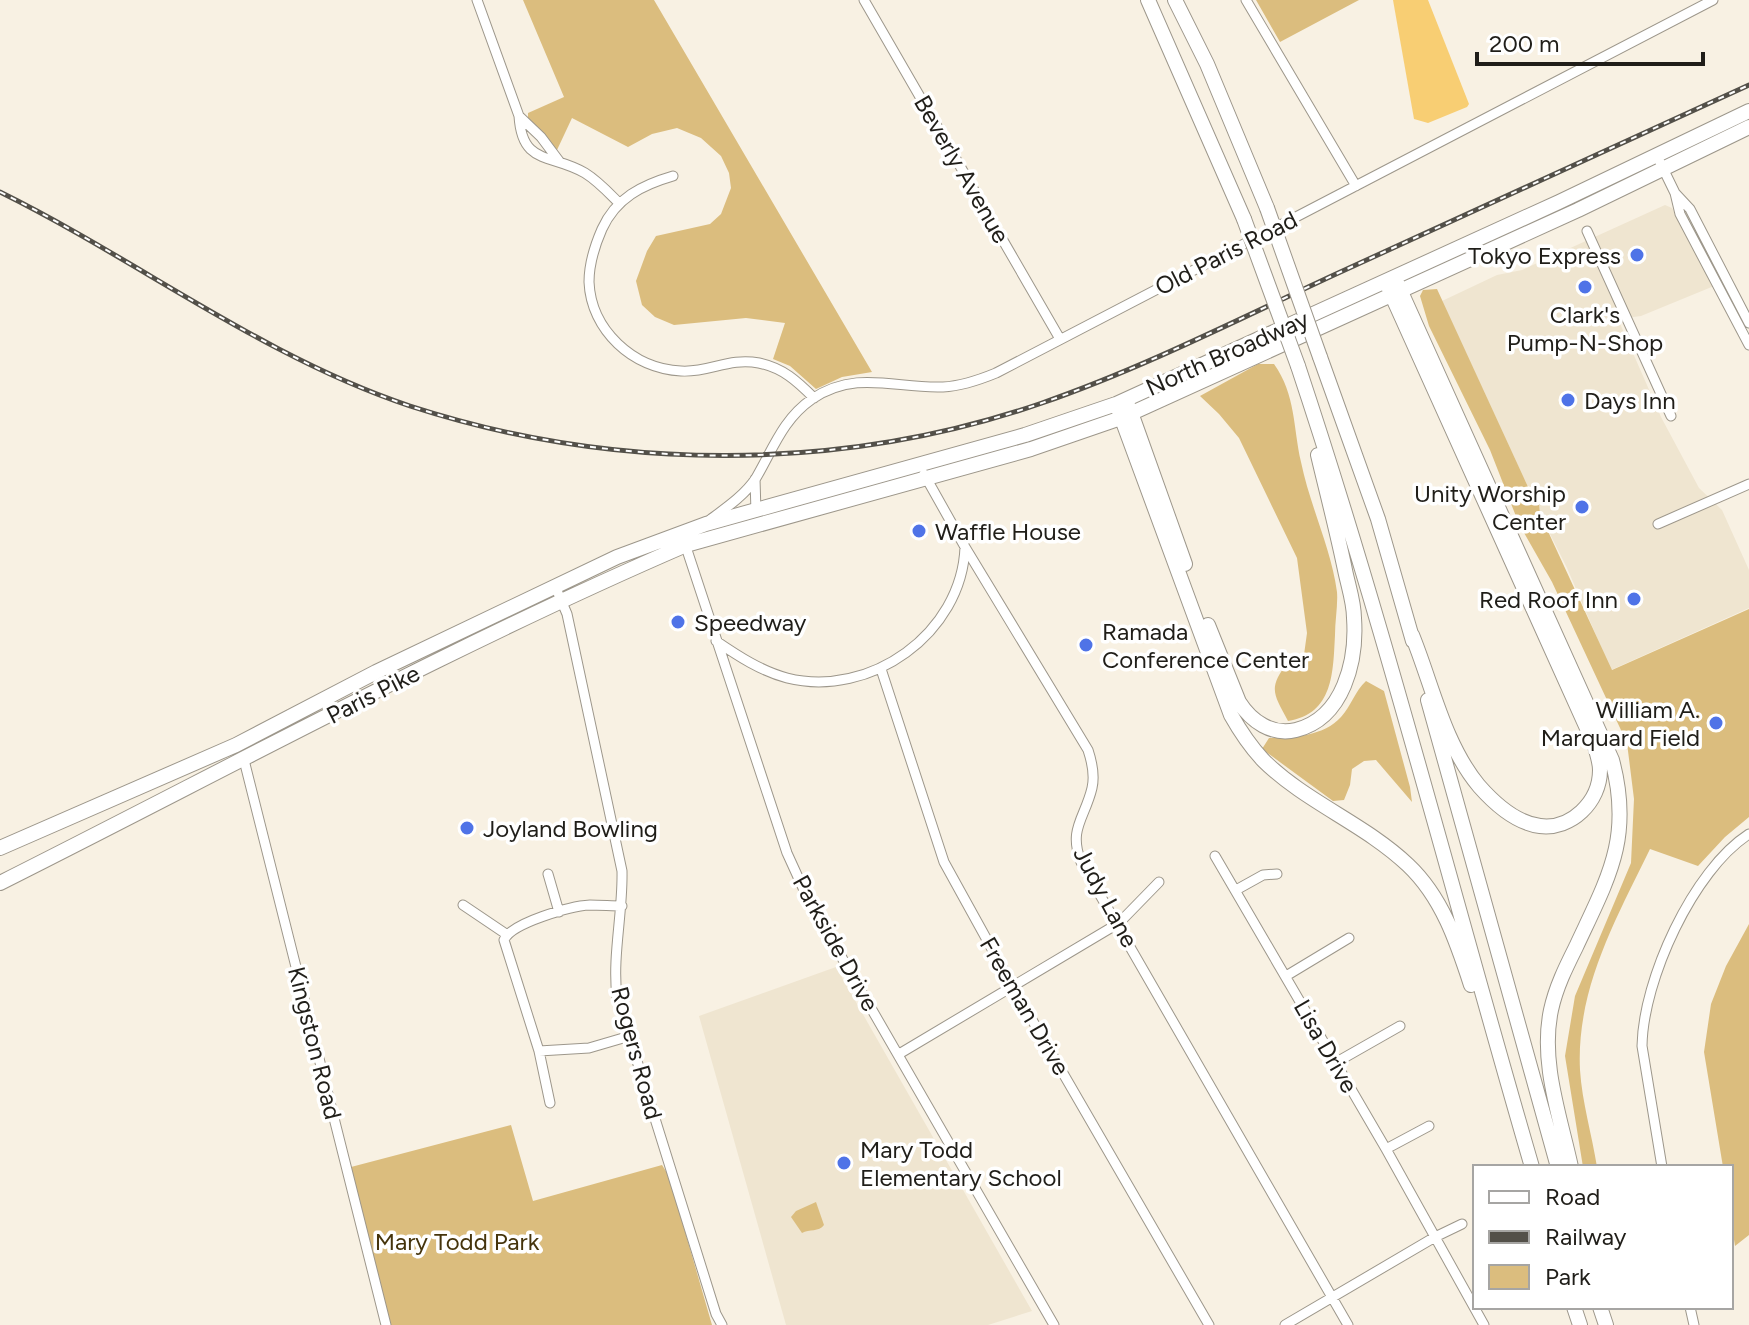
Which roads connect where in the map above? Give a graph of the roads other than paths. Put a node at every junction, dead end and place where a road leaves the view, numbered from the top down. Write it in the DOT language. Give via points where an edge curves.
graph roads {
  1 [pos="477,0"];
  2 [pos="864,0"];
  3 [pos="1148,0"];
  4 [pos="1175,0"];
  5 [pos="1246,0"];
  6 [pos="1710,1"];
  7 [pos="1749,111"];
  8 [pos="519,116"];
  9 [pos="1749,127"];
  10 [pos="559,161"];
  11 [pos="1660,162"];
  12 [pos="673,176"];
  13 [pos="1356,186"];
  14 [pos="1675,193"];
  15 [pos="619,203"];
  16 [pos="1587,231"];
  17 [pos="1393,286"];
  18 [pos="1749,323"];
  19 [pos="1060,339"];
  20 [pos="1749,345"];
  21 [pos="1307,393"];
  22 [pos="814,398"];
  23 [pos="1124,409"];
  24 [pos="1671,416"];
  25 [pos="922,463"];
  26 [pos="755,479"];
  27 [pos="926,480"];
  28 [pos="1749,484"];
  29 [pos="744,490"];
  30 [pos="776,504"];
  31 [pos="752,510"];
  32 [pos="706,524"];
  33 [pos="1658,524"];
  34 [pos="755,525"];
  35 [pos="684,539"];
  36 [pos="965,547"];
  37 [pos="558,593"];
  38 [pos="1412,635"];
  39 [pos="716,641"];
  40 [pos="747,661"];
  41 [pos="881,669"];
  42 [pos="729,678"];
  43 [pos="236,745"];
  44 [pos="244,760"];
  45 [pos="1749,834"];
  46 [pos="0,848"];
  47 [pos="1215,856"];
  48 [pos="548,874"];
  49 [pos="1277,874"];
  50 [pos="1159,882"];
  51 [pos="0,883"];
  52 [pos="1236,890"];
  53 [pos="463,905"];
  54 [pos="622,906"];
  55 [pos="559,912"];
  56 [pos="1119,923"];
  57 [pos="506,934"];
  58 [pos="1349,938"];
  59 [pos="1286,976"];
  60 [pos="1013,987"];
  61 [pos="1400,1026"];
  62 [pos="630,1036"];
  63 [pos="539,1051"];
  64 [pos="899,1054"];
  65 [pos="1335,1063"];
  66 [pos="1513,1102"];
  67 [pos="550,1103"];
  68 [pos="1429,1126"];
  69 [pos="1386,1149"];
  70 [pos="1531,1165"];
  71 [pos="1557,1165"];
  72 [pos="1571,1165"];
  73 [pos="1662,1165"];
  74 [pos="1462,1224"];
  75 [pos="1435,1237"];
  76 [pos="1332,1298"];
  77 [pos="1473,1305"];
  78 [pos="386,1325"];
  79 [pos="722,1325"];
  80 [pos="1054,1325"];
  81 [pos="1209,1325"];
  82 [pos="1285,1325"];
  83 [pos="1348,1325"];
  1 -- 8 [label="street"];
  2 -- 19 [label="street, Beverly Avenue"];
  3 -- 21 [label="highway, bridge" via="1244,219"];
  4 -- 38 [label="highway, bridge" via="1267,208 1378,519"];
  5 -- 13 [label="street"];
  6 -- 13 [label="street, Old Paris Road"];
  7 -- 11 [label="highway, North Broadway"];
  8 -- 10 [label="street"];
  8 -- 10 [label="street" via="524,143 541,157"];
  9 -- 11 [label="highway, North Broadway"];
  10 -- 15 [label="street" via="586,174"];
  11 -- 14 [label="street"];
  11 -- 17 [label="highway, North Broadway"];
  12 -- 15 [label="street" via="638,189"];
  13 -- 19 [label="street, Old Paris Road"];
  14 -- 18 [label="street" via="1690,209"];
  14 -- 20 [label="street" via="1680,214"];
  15 -- 22 [label="street" via="596,243 589,279 595,308 617,343 645,363 666,370 695,371 737,361 768,365 796,379"];
  16 -- 24 [label="street"];
  17 -- 23 [label="highway, North Broadway"];
  17 -- 38 [label="highway" via="1595,746 1599,779 1587,807 1567,822 1540,826 1524,822 1493,800 1451,739"];
  17 -- 72 [label="highway" via="1618,780 1621,828 1613,864 1562,975 1548,1029 1550,1075"];
  19 -- 22 [label="street, Old Paris Road" via="964,384 867,381"];
  21 -- 23 [label="highway" via="1355,637 1349,675 1334,703 1308,725 1286,731 1263,726 1239,702"];
  21 -- 66 [label="highway" via="1391,665"];
  22 -- 26 [label="street, Old Paris Road" via="781,431"];
  23 -- 25 [label="highway, North Broadway"];
  23 -- 27 [label="highway, North Broadway" via="1031,449"];
  23 -- 66 [label="highway" via="1236,723 1266,763 1394,853 1426,885 1453,933"];
  25 -- 27 [label="street, Judy Lane"];
  25 -- 30 [label="highway, North Broadway"];
  26 -- 29 [label="street, Old Paris Road"];
  26 -- 30 [label="street" via="760,494"];
  26 -- 31 [label="street"];
  27 -- 34 [label="highway, North Broadway"];
  27 -- 36 [label="street, Judy Lane"];
  28 -- 33 [label="street"];
  29 -- 31 [label="street"];
  29 -- 32 [label="street, Old Paris Road"];
  30 -- 31 [label="highway, North Broadway"];
  31 -- 32 [label="highway, North Broadway"];
  31 -- 34 [label="street"];
  32 -- 35 [label="highway, North Broadway"];
  34 -- 35 [label="highway, Paris Pike"];
  35 -- 37 [label="highway, Paris Pike"];
  35 -- 39 [label="street, Parkside Drive"];
  36 -- 41 [label="street" via="960,581 949,603 921,640"];
  36 -- 56 [label="street, Judy Lane" via="1088,750 1092,788 1076,848"];
  37 -- 43 [label="highway, Paris Pike" via="376,672"];
  37 -- 44 [label="highway, Paris Pike"];
  37 -- 54 [label="street, Rogers Road" via="567,614 622,871"];
  38 -- 71 [label="highway"];
  39 -- 40 [label="street"];
  39 -- 42 [label="street, Parkside Drive"];
  40 -- 41 [label="street" via="800,680 845,679"];
  40 -- 42 [label="street" via="734,666"];
  41 -- 60 [label="street, Freeman Drive" via="944,862"];
  42 -- 64 [label="street, Parkside Drive" via="787,853 808,899"];
  43 -- 44 [label="highway"];
  43 -- 46 [label="highway, Paris Pike"];
  44 -- 51 [label="highway, Paris Pike"];
  44 -- 78 [label="street, Kingston Road"];
  45 -- 73 [label="street" via="1719,859 1698,887 1650,990 1642,1046"];
  47 -- 52 [label="street, Lisa Drive"];
  48 -- 55 [label="street"];
  49 -- 52 [label="street" via="1263,875"];
  50 -- 56 [label="street"];
  52 -- 59 [label="street, Lisa Drive"];
  53 -- 57 [label="street"];
  54 -- 55 [label="street" via="588,905"];
  54 -- 62 [label="street, Rogers Road" via="616,989"];
  55 -- 57 [label="street"];
  56 -- 60 [label="street"];
  56 -- 76 [label="street, Judy Lane"];
  57 -- 63 [label="street"];
  58 -- 59 [label="street"];
  59 -- 65 [label="street, Lisa Drive"];
  60 -- 64 [label="street"];
  60 -- 81 [label="street, Freeman Drive"];
  61 -- 65 [label="street"];
  62 -- 63 [label="street" via="589,1048"];
  62 -- 79 [label="street, Rogers Road"];
  63 -- 67 [label="street"];
  64 -- 80 [label="street, Parkside Drive"];
  65 -- 69 [label="street, Lisa Drive"];
  66 -- 70 [label="highway"];
  68 -- 69 [label="street"];
  69 -- 75 [label="street, Lisa Drive"];
  74 -- 75 [label="street"];
  75 -- 76 [label="street"];
  75 -- 77 [label="street, Lisa Drive"];
  76 -- 82 [label="street"];
  76 -- 83 [label="street, Judy Lane"];
}
